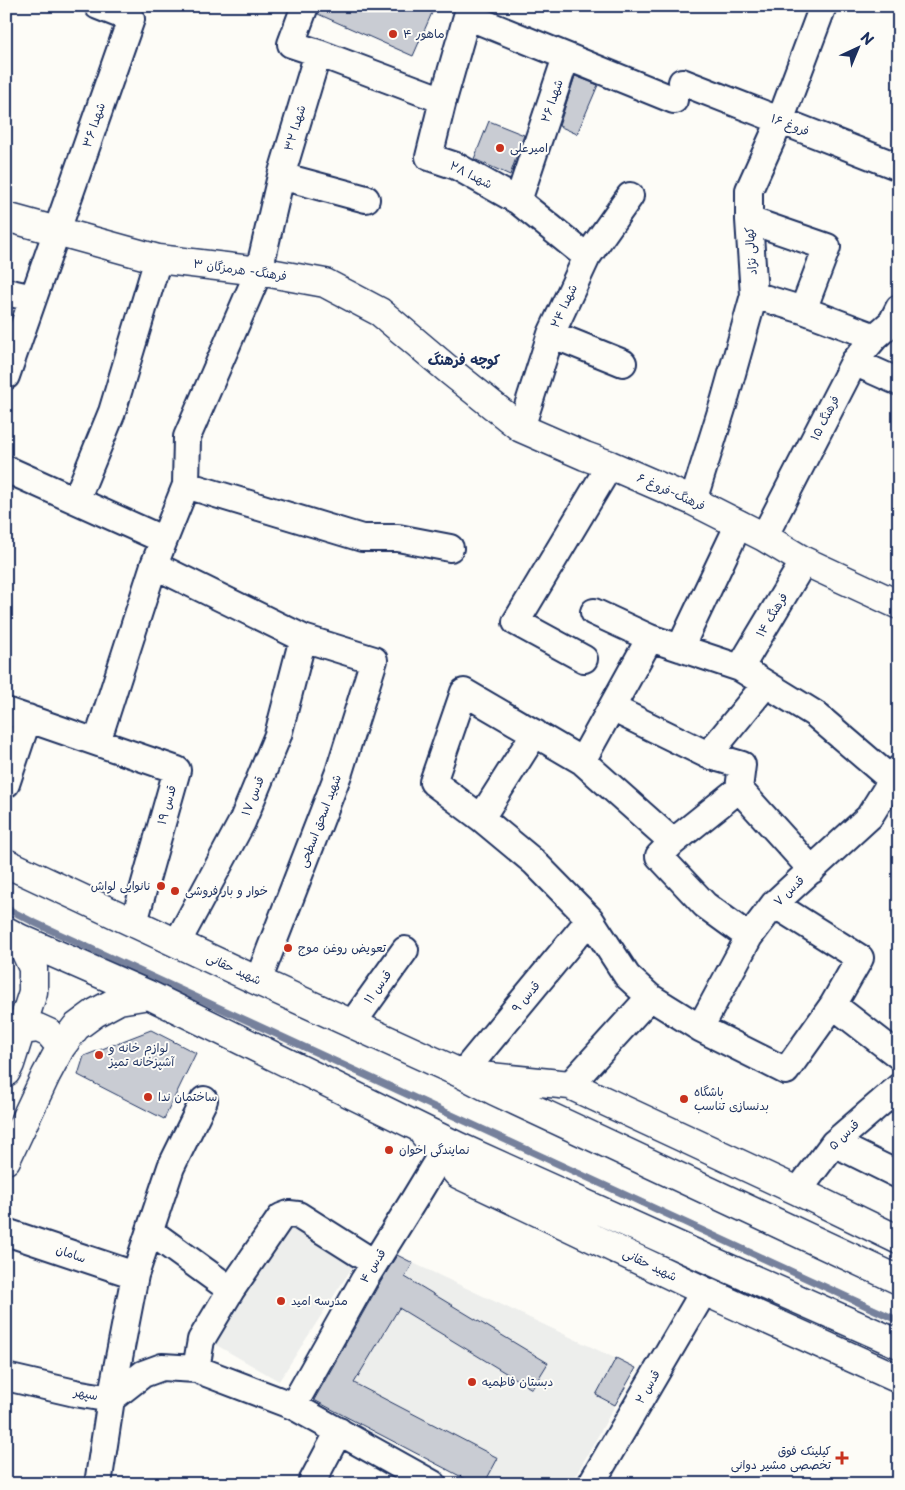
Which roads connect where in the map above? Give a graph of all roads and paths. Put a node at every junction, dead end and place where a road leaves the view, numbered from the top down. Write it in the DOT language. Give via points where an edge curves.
graph roads {
  1 [pos="98,6"];
  2 [pos="305,6"];
  3 [pos="823,6"];
  4 [pos="469,11"];
  5 [pos="318,53"];
  6 [pos="566,58"];
  7 [pos="443,100"];
  8 [pos="780,121"];
  9 [pos="899,166"];
  10 [pos="281,176"];
  11 [pos="630,196"];
  12 [pos="366,199"];
  13 [pos="518,201"];
  14 [pos="6,217"];
  15 [pos="749,220"];
  16 [pos="57,230"];
  17 [pos="587,257"];
  18 [pos="158,259"];
  19 [pos="259,271"];
  20 [pos="6,292"];
  21 [pos="754,295"];
  22 [pos="33,298"];
  23 [pos="899,308"];
  24 [pos="803,310"];
  25 [pos="551,334"];
  26 [pos="874,337"];
  27 [pos="854,362"];
  28 [pos="623,363"];
  29 [pos="450,371"];
  30 [pos="6,376"];
  31 [pos="899,382"];
  32 [pos="521,428"];
  33 [pos="610,465"];
  34 [pos="6,469"];
  35 [pos="186,485"];
  36 [pos="76,500"];
  37 [pos="693,501"];
  38 [pos="739,524"];
  39 [pos="764,537"];
  40 [pos="164,540"];
  41 [pos="450,548"];
  42 [pos="804,561"];
  43 [pos="154,565"];
  44 [pos="899,605"];
  45 [pos="594,612"];
  46 [pos="303,638"];
  47 [pos="650,638"];
  48 [pos="680,648"];
  49 [pos="584,659"];
  50 [pos="740,668"];
  51 [pos="766,684"];
  52 [pos="612,708"];
  53 [pos="17,715"];
  54 [pos="535,733"];
  55 [pos="97,742"];
  56 [pos="708,755"];
  57 [pos="582,761"];
  58 [pos="896,775"];
  59 [pos="6,784"];
  60 [pos="739,789"];
  61 [pos="481,818"];
  62 [pos="673,842"];
  63 [pos="6,863"];
  64 [pos="812,870"];
  65 [pos="774,904"];
  66 [pos="590,919"];
  67 [pos="134,922"];
  68 [pos="13,934"];
  69 [pos="749,937"];
  70 [pos="177,943"];
  71 [pos="405,950"];
  72 [pos="258,981"];
  73 [pos="149,995"];
  74 [pos="650,997"];
  75 [pos="833,1005"];
  76 [pos="352,1024"];
  77 [pos="700,1028"];
  78 [pos="21,1030"];
  79 [pos="60,1048"];
  80 [pos="899,1056"];
  81 [pos="6,1072"];
  82 [pos="462,1074"];
  83 [pos="570,1085"];
  84 [pos="899,1087"];
  85 [pos="204,1100"];
  86 [pos="834,1143"];
  87 [pos="450,1151"];
  88 [pos="6,1160"];
  89 [pos="899,1175"];
  90 [pos="798,1191"];
  91 [pos="6,1232"];
  92 [pos="150,1232"];
  93 [pos="899,1240"];
  94 [pos="374,1263"];
  95 [pos="135,1276"];
  96 [pos="899,1280"];
  97 [pos="231,1290"];
  98 [pos="704,1291"];
  99 [pos="899,1344"];
  100 [pos="196,1369"];
  101 [pos="6,1377"];
  102 [pos="899,1379"];
  103 [pos="111,1399"];
  104 [pos="293,1406"];
  105 [pos="339,1431"];
  106 [pos="98,1484"];
  107 [pos="312,1484"];
  108 [pos="432,1484"];
  109 [pos="591,1484"];
  1 -- 16 [label="street, شهدا ۳۶" via="131,19"];
  2 -- 5 [label="street" via="291,44"];
  3 -- 8 [label="street, کهالی نژاد"];
  4 -- 6 [label="street, فروغ ۱۶"];
  4 -- 7 [label="street, شهدا ۲۸"];
  5 -- 7 [label="street"];
  5 -- 10 [label="street, شهدا ۳۲"];
  6 -- 8 [label="street, فروغ ۱۶"];
  6 -- 13 [label="street, شهدا ۲۶"];
  7 -- 13 [label="street, شهدا ۲۸" via="429,157 456,166"];
  8 -- 9 [label="street, فروغ ۱۶"];
  8 -- 15 [label="street, کهالی نژاد" via="749,190"];
  10 -- 12 [label="street"];
  10 -- 19 [label="street, شهدا ۳۲"];
  11 -- 17 [label="street, شهدا ۲۴"];
  13 -- 17 [label="street, شهدا ۲۸"];
  14 -- 16 [label="main road, فرهنگ- هرمزگان ۳"];
  15 -- 21 [label="street, کهالی نژاد"];
  15 -- 24 [label="street" via="828,247"];
  16 -- 18 [label="main road, فرهنگ- هرمزگان ۳"];
  16 -- 22 [label="street, شهدا ۳۶"];
  17 -- 25 [label="street, شهدا ۲۴"];
  18 -- 19 [label="main road, فرهنگ- هرمزگان ۳"];
  18 -- 36 [label="street" via="112,412"];
  19 -- 29 [label="main road, فرهنگ- هرمزگان ۳" via="325,284 380,312"];
  19 -- 35 [label="street, شهدا ۳۲" via="187,437"];
  20 -- 22 [label="street"];
  21 -- 24 [label="street"];
  21 -- 37 [label="street, کهالی نژاد"];
  22 -- 30 [label="street, شهدا ۳۶"];
  23 -- 26 [label="street, فرهنگ ۱۵" via="892,322"];
  24 -- 26 [label="street"];
  25 -- 28 [label="street"];
  25 -- 32 [label="street, شهدا ۲۴"];
  26 -- 27 [label="street, فرهنگ ۱۵"];
  27 -- 31 [label="street"];
  27 -- 39 [label="street, فرهنگ ۱۵"];
  29 -- 32 [label="main road, فرهنگ-فروغ ۶"];
  32 -- 33 [label="main road, فرهنگ-فروغ ۶"];
  33 -- 37 [label="main road, فرهنگ-فروغ ۶"];
  33 -- 49 [label="street" via="516,622"];
  34 -- 36 [label="street"];
  35 -- 40 [label="street"];
  35 -- 41 [label="street" via="362,538 398,538"];
  36 -- 40 [label="street"];
  37 -- 38 [label="main road, فرهنگ-فروغ ۶"];
  38 -- 39 [label="main road, فرهنگ-فروغ ۶"];
  38 -- 48 [label="street"];
  39 -- 42 [label="main road, فرهنگ-فروغ ۶"];
  40 -- 43 [label="street"];
  42 -- 44 [label="main road, فرهنگ-فروغ ۶"];
  42 -- 50 [label="street, فرهنگ ۱۴"];
  43 -- 46 [label="street"];
  43 -- 55 [label="street"];
  45 -- 47 [label="street"];
  46 -- 70 [label="street, قدس ۱۷" via="278,735 268,761 242,822"];
  46 -- 72 [label="street, شهید اسحق اسطحی" via="374,660 338,772"];
  47 -- 48 [label="street"];
  47 -- 52 [label="street"];
  48 -- 50 [label="street"];
  50 -- 51 [label="street"];
  51 -- 56 [label="street"];
  51 -- 58 [label="street" via="815,714"];
  52 -- 56 [label="street"];
  52 -- 57 [label="street"];
  53 -- 55 [label="street"];
  53 -- 59 [label="street"];
  54 -- 57 [label="street"];
  54 -- 61 [label="street"];
  54 -- 61 [label="street" via="464,692 433,782"];
  55 -- 67 [label="street, قدس ۱۹" via="177,770"];
  56 -- 60 [label="street" via="742,765"];
  57 -- 62 [label="street"];
  58 -- 64 [label="street, قدس ۷" via="869,817"];
  60 -- 62 [label="street"];
  60 -- 64 [label="street"];
  61 -- 66 [label="street" via="534,862"];
  62 -- 69 [label="street" via="659,856 705,905"];
  63 -- 67 [label="main road, شهید حقانی"];
  64 -- 65 [label="street, قدس ۷"];
  65 -- 69 [label="street, قدس ۷"];
  65 -- 75 [label="street" via="860,958"];
  66 -- 74 [label="street" via="627,976"];
  66 -- 82 [label="street, قدس ۹"];
  67 -- 70 [label="main road, شهید حقانی"];
  68 -- 73 [label="main road, شهید حقانی"];
  68 -- 78 [label="main road" via="33,968 33,992"];
  69 -- 77 [label="street, قدس ۷"];
  70 -- 72 [label="main road, شهید حقانی"];
  71 -- 76 [label="street, قدس ۱۱"];
  72 -- 76 [label="main road, شهید حقانی"];
  73 -- 79 [label="main road" via="119,1000 96,1013 76,1027"];
  73 -- 87 [label="main road, شهید حقانی" via="419,1128"];
  74 -- 77 [label="street"];
  74 -- 83 [label="street"];
  75 -- 77 [label="street" via="786,1070"];
  75 -- 80 [label="street"];
  76 -- 82 [label="main road, شهید حقانی"];
  78 -- 79 [label="main road" via="38,1028 49,1033"];
  78 -- 81 [label="main road"];
  79 -- 88 [label="main road"];
  82 -- 83 [label="main road, شهید حقانی"];
  82 -- 96 [label="main road, شهید حقانی"];
  83 -- 90 [label="main road, شهید حقانی"];
  84 -- 86 [label="street, قدس ۵"];
  85 -- 92 [label="street" via="171,1166"];
  86 -- 89 [label="street"];
  86 -- 90 [label="street, قدس ۵"];
  87 -- 94 [label="street, قدس ۴" via="415,1198"];
  87 -- 98 [label="main road, شهید حقانی" via="458,1174"];
  87 -- 99 [label="main road" via="696,1254"];
  90 -- 93 [label="main road, شهید حقانی"];
  91 -- 95 [label="street, سامان"];
  92 -- 95 [label="street"];
  92 -- 97 [label="street"];
  94 -- 97 [label="street" via="298,1214 288,1214 281,1217"];
  94 -- 104 [label="street, قدس ۴"];
  95 -- 103 [label="street"];
  97 -- 100 [label="street" via="202,1340"];
  98 -- 102 [label="main road, شهید حقانی"];
  98 -- 109 [label="street, قدس ۲"];
  100 -- 103 [label="street" via="162,1367 143,1374"];
  100 -- 104 [label="street"];
  101 -- 103 [label="street, سپهر"];
  103 -- 106 [label="street, سپهر"];
  104 -- 105 [label="street"];
  105 -- 107 [label="street"];
  105 -- 108 [label="street"];
}
